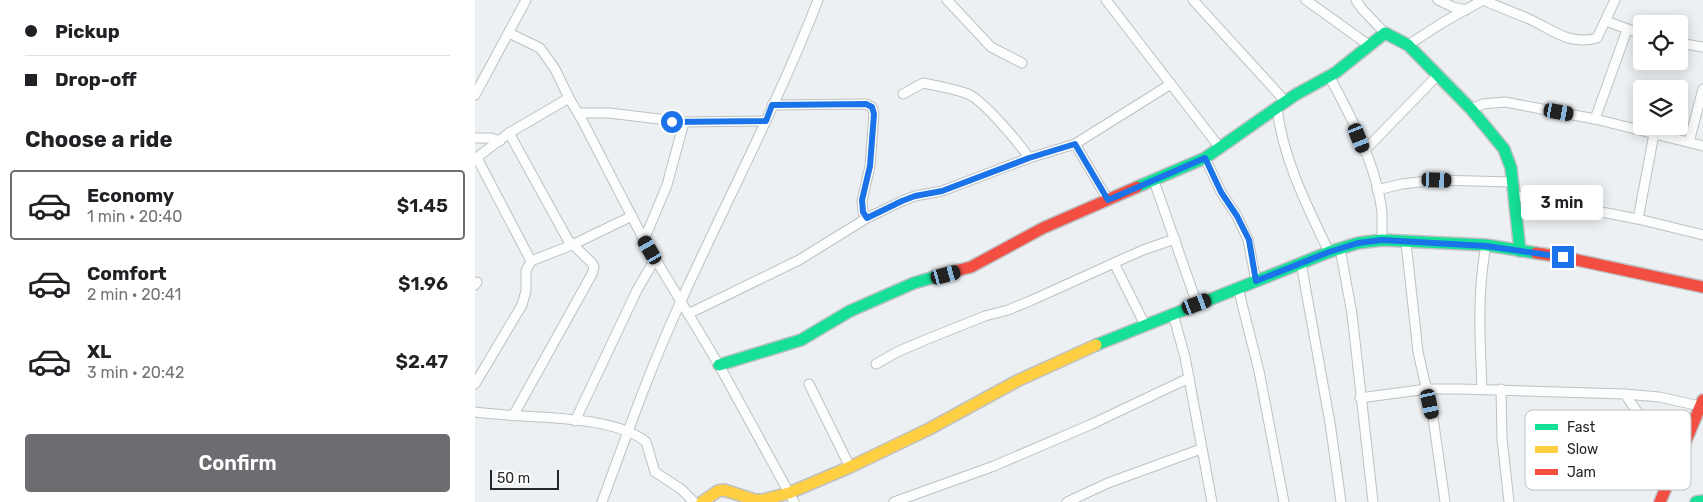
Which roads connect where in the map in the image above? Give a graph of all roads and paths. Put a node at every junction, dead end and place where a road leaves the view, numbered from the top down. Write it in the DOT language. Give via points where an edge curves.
graph roads {
  1 [pos="526,0"];
  2 [pos="818,0"];
  3 [pos="947,0"];
  4 [pos="1106,0"];
  5 [pos="1193,0"];
  6 [pos="1306,0"];
  7 [pos="1356,0"];
  8 [pos="1438,0"];
  9 [pos="1483,0"];
  10 [pos="1615,0"];
  11 [pos="1466,10"];
  12 [pos="1606,21"];
  13 [pos="1627,30"];
  14 [pos="1633,32"];
  15 [pos="509,33"];
  16 [pos="1385,33"];
  17 [pos="1688,44"];
  18 [pos="1408,45"];
  19 [pos="1371,46"];
  20 [pos="1703,46"];
  21 [pos="1022,62"];
  22 [pos="1329,76"];
  23 [pos="1437,76"];
  24 [pos="1171,84"];
  25 [pos="1703,89"];
  26 [pos="903,94"];
  27 [pos="475,95"];
  28 [pos="569,98"];
  29 [pos="772,105"];
  30 [pos="1281,105"];
  31 [pos="1471,109"];
  32 [pos="578,113"];
  33 [pos="1595,119"];
  34 [pos="766,121"];
  35 [pos="684,122"];
  36 [pos="1633,129"];
  37 [pos="509,133"];
  38 [pos="1654,135"];
  39 [pos="1658,135"];
  40 [pos="475,138"];
  41 [pos="500,140"];
  42 [pos="1689,142"];
  43 [pos="1075,144"];
  44 [pos="1703,146"];
  45 [pos="1220,148"];
  46 [pos="1364,151"];
  47 [pos="476,158"];
  48 [pos="1029,158"];
  49 [pos="1205,158"];
  50 [pos="1154,181"];
  51 [pos="1511,182"];
  52 [pos="1377,190"];
  53 [pos="1513,195"];
  54 [pos="1108,200"];
  55 [pos="632,216"];
  56 [pos="867,218"];
  57 [pos="1638,219"];
  58 [pos="1703,235"];
  59 [pos="1175,239"];
  60 [pos="644,240"];
  61 [pos="1382,240"];
  62 [pos="1405,242"];
  63 [pos="572,245"];
  64 [pos="1486,246"];
  65 [pos="1340,248"];
  66 [pos="1520,251"];
  67 [pos="1329,252"];
  68 [pos="655,259"];
  69 [pos="531,261"];
  70 [pos="1114,263"];
  71 [pos="1301,263"];
  72 [pos="1256,281"];
  73 [pos="1703,287"];
  74 [pos="1238,288"];
  75 [pos="681,301"];
  76 [pos="1197,304"];
  77 [pos="688,314"];
  78 [pos="1173,314"];
  79 [pos="1145,325"];
  80 [pos="876,364"];
  81 [pos="719,365"];
  82 [pos="1189,378"];
  83 [pos="475,384"];
  84 [pos="809,384"];
  85 [pos="1482,389"];
  86 [pos="1501,389"];
  87 [pos="1427,390"];
  88 [pos="1625,394"];
  89 [pos="1361,398"];
  90 [pos="1702,403"];
  91 [pos="1636,410"];
  92 [pos="475,412"];
  93 [pos="513,416"];
  94 [pos="575,420"];
  95 [pos="1691,428"];
  96 [pos="628,431"];
  97 [pos="1201,449"];
  98 [pos="850,467"];
  99 [pos="1665,490"];
  100 [pos="791,497"];
  101 [pos="1072,501"];
  102 [pos="1703,501"];
  103 [pos="602,502"];
  104 [pos="693,502"];
  105 [pos="703,502"];
  106 [pos="894,502"];
  107 [pos="1212,502"];
  108 [pos="1283,502"];
  109 [pos="1341,502"];
  110 [pos="1373,502"];
  111 [pos="1445,502"];
  112 [pos="1509,502"];
  113 [pos="1660,502"];
  114 [pos="1696,502"];
  1 -- 15 [label="street"];
  2 -- 29 [label="street"];
  3 -- 21 [label="street" via="991,47"];
  4 -- 24 [label="street"];
  5 -- 30 [label="street"];
  6 -- 19 [label="street"];
  7 -- 16 [label="street"];
  8 -- 11 [label="street"];
  9 -- 11 [label="street"];
  9 -- 12 [label="street" via="1566,38 1597,38"];
  10 -- 12 [label="street"];
  11 -- 18 [label="street"];
  12 -- 13 [label="street"];
  13 -- 14 [label="street"];
  13 -- 33 [label="street"];
  15 -- 27 [label="street"];
  15 -- 28 [label="street" via="540,48"];
  16 -- 18 [label="street"];
  16 -- 19 [label="street"];
  17 -- 20 [label="street"];
  18 -- 23 [label="street"];
  19 -- 22 [label="street"];
  22 -- 30 [label="street"];
  22 -- 46 [label="street" via="1348,110"];
  23 -- 31 [label="street"];
  23 -- 46 [label="street"];
  24 -- 43 [label="street"];
  24 -- 45 [label="street"];
  25 -- 42 [label="street"];
  26 -- 48 [label="street" via="923,83 970,95"];
  28 -- 32 [label="street"];
  28 -- 37 [label="street"];
  29 -- 34 [label="street"];
  29 -- 56 [label="street" via="866,104 872,107 870,166 862,200"];
  30 -- 45 [label="street"];
  30 -- 67 [label="street" via="1279,130 1290,165"];
  31 -- 33 [label="street" via="1505,102"];
  31 -- 51 [label="street" via="1503,149 1511,168"];
  32 -- 35 [label="street" via="609,113"];
  32 -- 55 [label="street"];
  33 -- 36 [label="street"];
  34 -- 35 [label="street"];
  34 -- 75 [label="street"];
  35 -- 60 [label="street" via="667,185"];
  37 -- 41 [label="street"];
  37 -- 63 [label="street"];
  38 -- 57 [label="street"];
  39 -- 42 [label="street"];
  40 -- 41 [label="street"];
  41 -- 47 [label="street"];
  42 -- 44 [label="street"];
  43 -- 48 [label="street"];
  43 -- 54 [label="street"];
  45 -- 49 [label="street"];
  46 -- 52 [label="street"];
  47 -- 69 [label="street"];
  48 -- 56 [label="street" via="942,191 915,196"];
  49 -- 50 [label="street"];
  49 -- 72 [label="street" via="1249,240"];
  50 -- 54 [label="street"];
  50 -- 59 [label="street"];
  51 -- 52 [label="street" via="1437,180"];
  51 -- 53 [label="street"];
  52 -- 61 [label="street" via="1382,213"];
  53 -- 57 [label="street"];
  53 -- 66 [label="street"];
  54 -- 81 [label="street" via="1043,228 971,267 914,283 849,311 801,340"];
  55 -- 60 [label="street"];
  55 -- 63 [label="street"];
  56 -- 77 [label="street" via="799,260"];
  57 -- 58 [label="street"];
  59 -- 70 [label="street"];
  59 -- 76 [label="street"];
  60 -- 68 [label="street"];
  61 -- 62 [label="street"];
  61 -- 65 [label="street"];
  62 -- 64 [label="street"];
  62 -- 87 [label="street" via="1417,344"];
  63 -- 69 [label="street"];
  63 -- 93 [label="street" via="592,263 594,270"];
  64 -- 66 [label="street"];
  64 -- 85 [label="street" via="1479,292"];
  65 -- 67 [label="street"];
  65 -- 89 [label="street" via="1352,314"];
  66 -- 73 [label="street"];
  67 -- 71 [label="street"];
  68 -- 75 [label="street"];
  68 -- 94 [label="street"];
  69 -- 83 [label="street" via="526,271 526,291 521,305"];
  70 -- 79 [label="street"];
  70 -- 80 [label="street" via="1030,302 925,340"];
  71 -- 72 [label="street"];
  71 -- 109 [label="street"];
  72 -- 74 [label="street"];
  74 -- 76 [label="street"];
  74 -- 108 [label="street" via="1259,371"];
  75 -- 77 [label="street"];
  75 -- 96 [label="street"];
  76 -- 78 [label="street"];
  77 -- 81 [label="street"];
  78 -- 79 [label="street"];
  78 -- 82 [label="street"];
  79 -- 98 [label="street" via="1017,381"];
  81 -- 100 [label="street"];
  82 -- 97 [label="street"];
  82 -- 106 [label="street" via="1010,459"];
  84 -- 98 [label="street"];
  85 -- 86 [label="street"];
  85 -- 87 [label="street"];
  86 -- 88 [label="street"];
  86 -- 112 [label="street" via="1502,439"];
  87 -- 89 [label="street"];
  87 -- 111 [label="street"];
  88 -- 90 [label="street"];
  88 -- 91 [label="street"];
  89 -- 110 [label="street"];
  90 -- 95 [label="street"];
  92 -- 93 [label="street"];
  93 -- 94 [label="street"];
  94 -- 96 [label="street"];
  96 -- 103 [label="street"];
  96 -- 104 [label="street" via="646,442 655,472 681,489"];
  97 -- 101 [label="street" via="1108,483"];
  97 -- 107 [label="street"];
  98 -- 100 [label="street"];
  99 -- 113 [label="street"];
  100 -- 105 [label="street" via="755,500 723,490"];
  102 -- 114 [label="street"];
}
